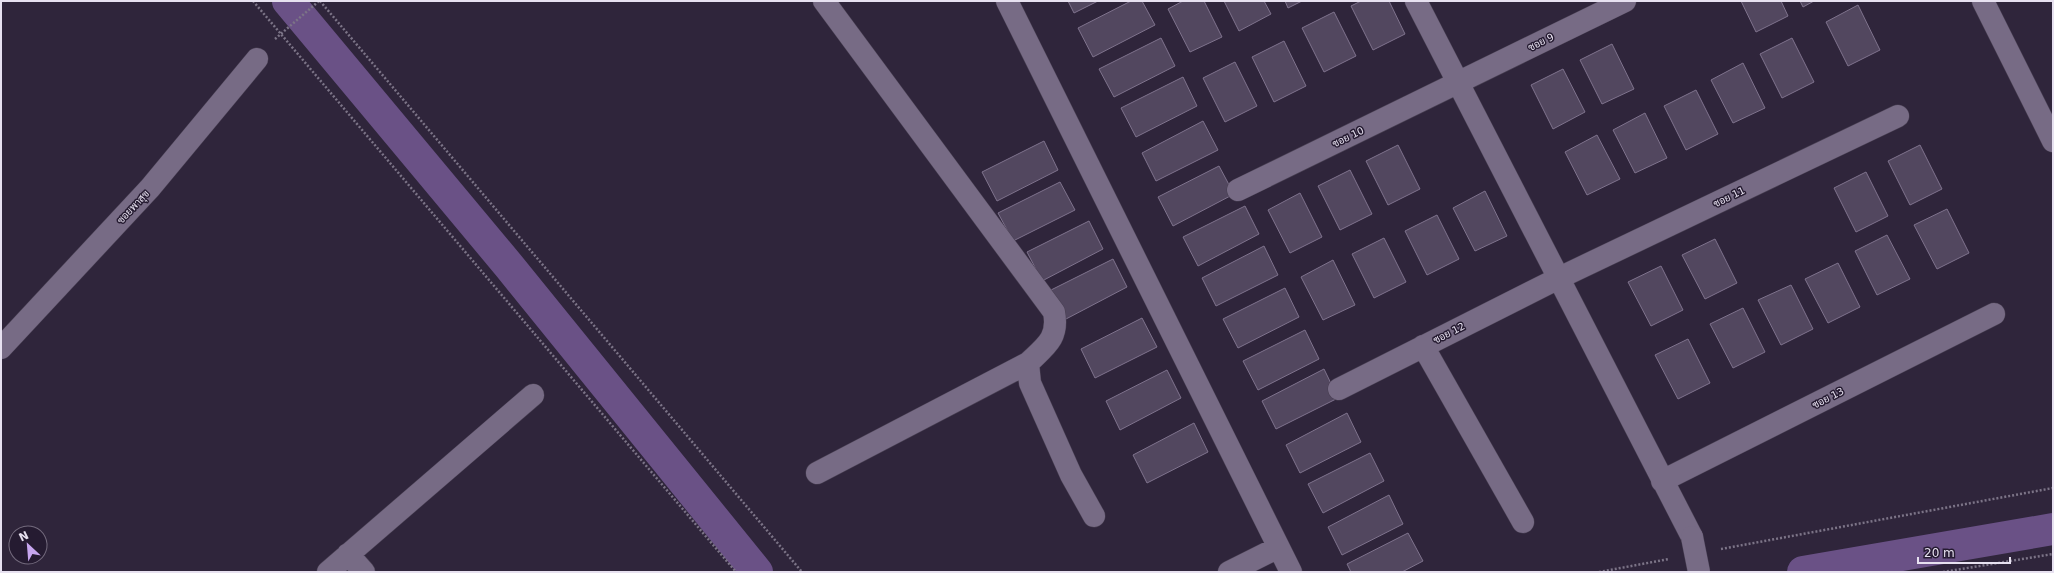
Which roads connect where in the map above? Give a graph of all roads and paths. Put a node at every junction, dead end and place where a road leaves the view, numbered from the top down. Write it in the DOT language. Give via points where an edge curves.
graph roads {
  1 [pos="253,1"];
  2 [pos="320,1"];
  3 [pos="824,1"];
  4 [pos="1007,1"];
  5 [pos="1416,1"];
  6 [pos="1625,1"];
  7 [pos="1983,1"];
  8 [pos="280,33"];
  9 [pos="257,59"];
  10 [pos="1458,83"];
  11 [pos="1898,116"];
  12 [pos="2053,141"];
  13 [pos="1238,190"];
  14 [pos="1559,278"];
  15 [pos="1994,314"];
  16 [pos="1423,346"];
  17 [pos="1,348"];
  18 [pos="1028,363"];
  19 [pos="1339,389"];
  20 [pos="533,395"];
  21 [pos="817,474"];
  22 [pos="1662,481"];
  23 [pos="2053,488"];
  24 [pos="1094,516"];
  25 [pos="1523,522"];
  26 [pos="1277,548"];
  27 [pos="1716,550"];
  28 [pos="348,554"];
  29 [pos="2053,554"];
  30 [pos="1677,558"];
  31 [pos="328,572"];
  32 [pos="364,572"];
  33 [pos="736,572"];
  34 [pos="802,572"];
  35 [pos="1229,572"];
  36 [pos="1291,572"];
  37 [pos="1599,572"];
  38 [pos="1699,572"];
  39 [pos="1943,572"];
  1 -- 8 [label="path"];
  2 -- 8 [label="path"];
  2 -- 34 [label="path"];
  3 -- 18 [label="street" via="1054,312 1057,325 1049,343"];
  4 -- 26 [label="street"];
  5 -- 10 [label="street"];
  6 -- 10 [label="street, ซอย 9"];
  7 -- 12 [label="street"];
  8 -- 33 [label="path"];
  9 -- 17 [label="street, ซอยพาสุข" via="150,188"];
  10 -- 13 [label="street, ซอย 10"];
  10 -- 14 [label="street"];
  11 -- 14 [label="street, ซอย 11"];
  14 -- 16 [label="street, ซอย 12"];
  14 -- 22 [label="street"];
  15 -- 22 [label="street, ซอย 13"];
  16 -- 19 [label="street, ซอย 12"];
  16 -- 25 [label="street"];
  18 -- 21 [label="street"];
  18 -- 24 [label="street" via="1030,383 1071,475"];
  20 -- 28 [label="street"];
  22 -- 38 [label="street, bridge" via="1692,537"];
  23 -- 27 [label="path"];
  26 -- 35 [label="street"];
  26 -- 36 [label="street"];
  28 -- 31 [label="street"];
  28 -- 32 [label="street"];
  29 -- 39 [label="path"];
  30 -- 37 [label="path"];
}
